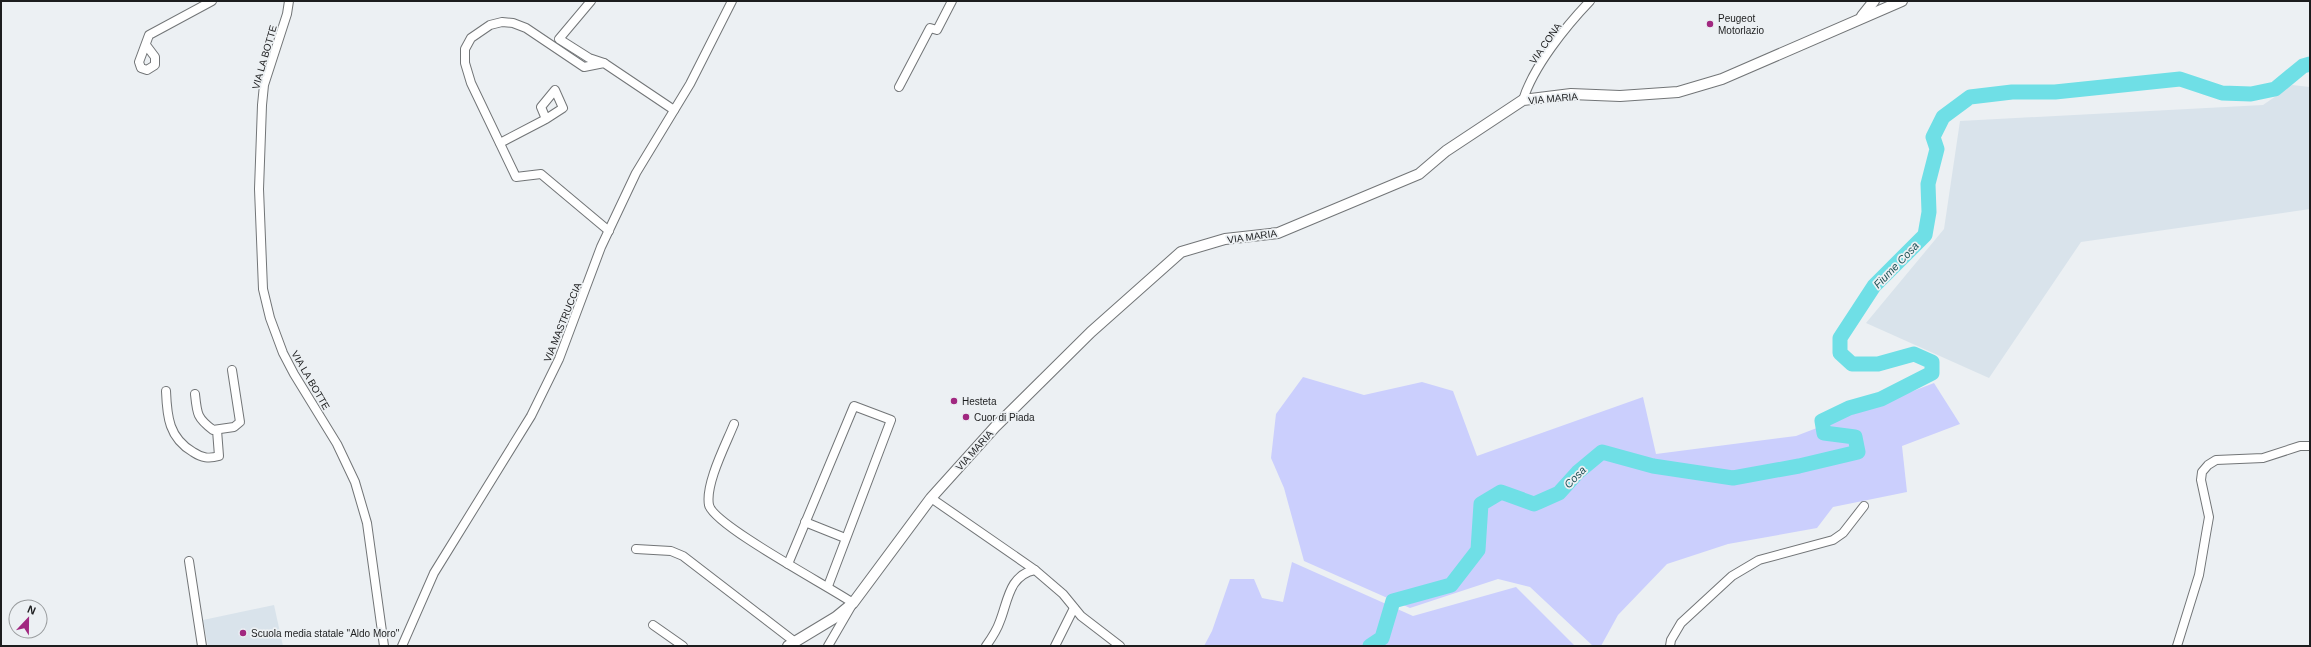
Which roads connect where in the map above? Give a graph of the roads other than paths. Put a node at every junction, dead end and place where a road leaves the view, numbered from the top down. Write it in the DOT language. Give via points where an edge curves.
graph roads {
  1 [pos="212,1"];
  2 [pos="288,1"];
  3 [pos="591,1"];
  4 [pos="732,1"];
  5 [pos="952,1"];
  6 [pos="1590,1"];
  7 [pos="1874,1"];
  8 [pos="1895,1"];
  9 [pos="1902,1"];
  10 [pos="1884,5"];
  11 [pos="1859,20"];
  12 [pos="146,45"];
  13 [pos="604,63"];
  14 [pos="899,87"];
  15 [pos="1523,100"];
  16 [pos="674,110"];
  17 [pos="546,119"];
  18 [pos="500,143"];
  19 [pos="609,231"];
  20 [pos="232,370"];
  21 [pos="166,391"];
  22 [pos="195,394"];
  23 [pos="734,424"];
  24 [pos="217,430"];
  25 [pos="2310,446"];
  26 [pos="931,498"];
  27 [pos="1864,506"];
  28 [pos="805,522"];
  29 [pos="845,538"];
  30 [pos="636,549"];
  31 [pos="189,561"];
  32 [pos="788,564"];
  33 [pos="1035,570"];
  34 [pos="828,586"];
  35 [pos="853,603"];
  36 [pos="1074,608"];
  37 [pos="653,625"];
  38 [pos="792,644"];
  39 [pos="202,646"];
  40 [pos="384,646"];
  41 [pos="402,646"];
  42 [pos="681,646"];
  43 [pos="828,646"];
  44 [pos="986,646"];
  45 [pos="1055,646"];
  46 [pos="1120,646"];
  47 [pos="1670,646"];
  48 [pos="2177,646"];
  1 -- 12 [label="street" via="149,36"];
  2 -- 40 [label="street, VIA LA BOTTE" via="287,14 264,85 262,105 259,189 263,289 283,353 337,444 355,482 367,523"];
  3 -- 13 [label="street" via="558,39 589,58"];
  4 -- 16 [label="street, VIA MASTRUCCIA"];
  5 -- 14 [label="street" via="937,30 930,28"];
  6 -- 15 [label="street, VIA CONA" via="1545,59 1527,88"];
  7 -- 11 [label="street"];
  8 -- 10 [label="street"];
  9 -- 10 [label="street"];
  10 -- 11 [label="street, VIA MARIA"];
  11 -- 15 [label="street, VIA MARIA" via="1722,79 1678,92 1620,96 1571,94"];
  13 -- 16 [label="street"];
  13 -- 18 [label="street" via="584,67 526,28 513,23 490,25 471,38 466,49 465,63 471,83"];
  15 -- 26 [label="street, VIA MARIA" via="1446,151 1419,174 1278,233 1225,240 1181,252 1091,332 1023,398"];
  16 -- 19 [label="street, VIA MASTRUCCIA" via="636,173"];
  17 -- 18 [label="street"];
  18 -- 19 [label="street" via="516,177 541,174"];
  19 -- 41 [label="street, VIA MASTRUCCIA" via="552,374 531,416 434,573"];
  20 -- 24 [label="street" via="240,422 234,427"];
  21 -- 24 [label="street" via="169,423 174,436 183,446 199,456 211,459 219,456"];
  22 -- 24 [label="street" via="197,415 201,422"];
  23 -- 32 [label="street" via="710,486 709,506 721,520"];
  25 -- 48 [label="street" via="2300,446 2263,458 2216,460 2208,464 2202,472 2201,480 2209,517 2199,575"];
  26 -- 33 [label="street"];
  26 -- 35 [label="street, VIA MARIA"];
  27 -- 47 [label="street" via="1833,540 1759,560 1732,576 1681,623"];
  28 -- 29 [label="street"];
  28 -- 29 [label="street" via="854,406 891,420"];
  28 -- 32 [label="street"];
  29 -- 34 [label="street"];
  30 -- 38 [label="street" via="671,550 683,556"];
  31 -- 39 [label="street"];
  32 -- 34 [label="street"];
  33 -- 36 [label="street" via="1063,594"];
  33 -- 44 [label="street" via="1025,572 1009,591 999,624"];
  34 -- 35 [label="street"];
  35 -- 38 [label="street, VIA MARIA"];
  35 -- 43 [label="street"];
  36 -- 45 [label="street"];
  36 -- 46 [label="street"];
  37 -- 42 [label="street"];
}
